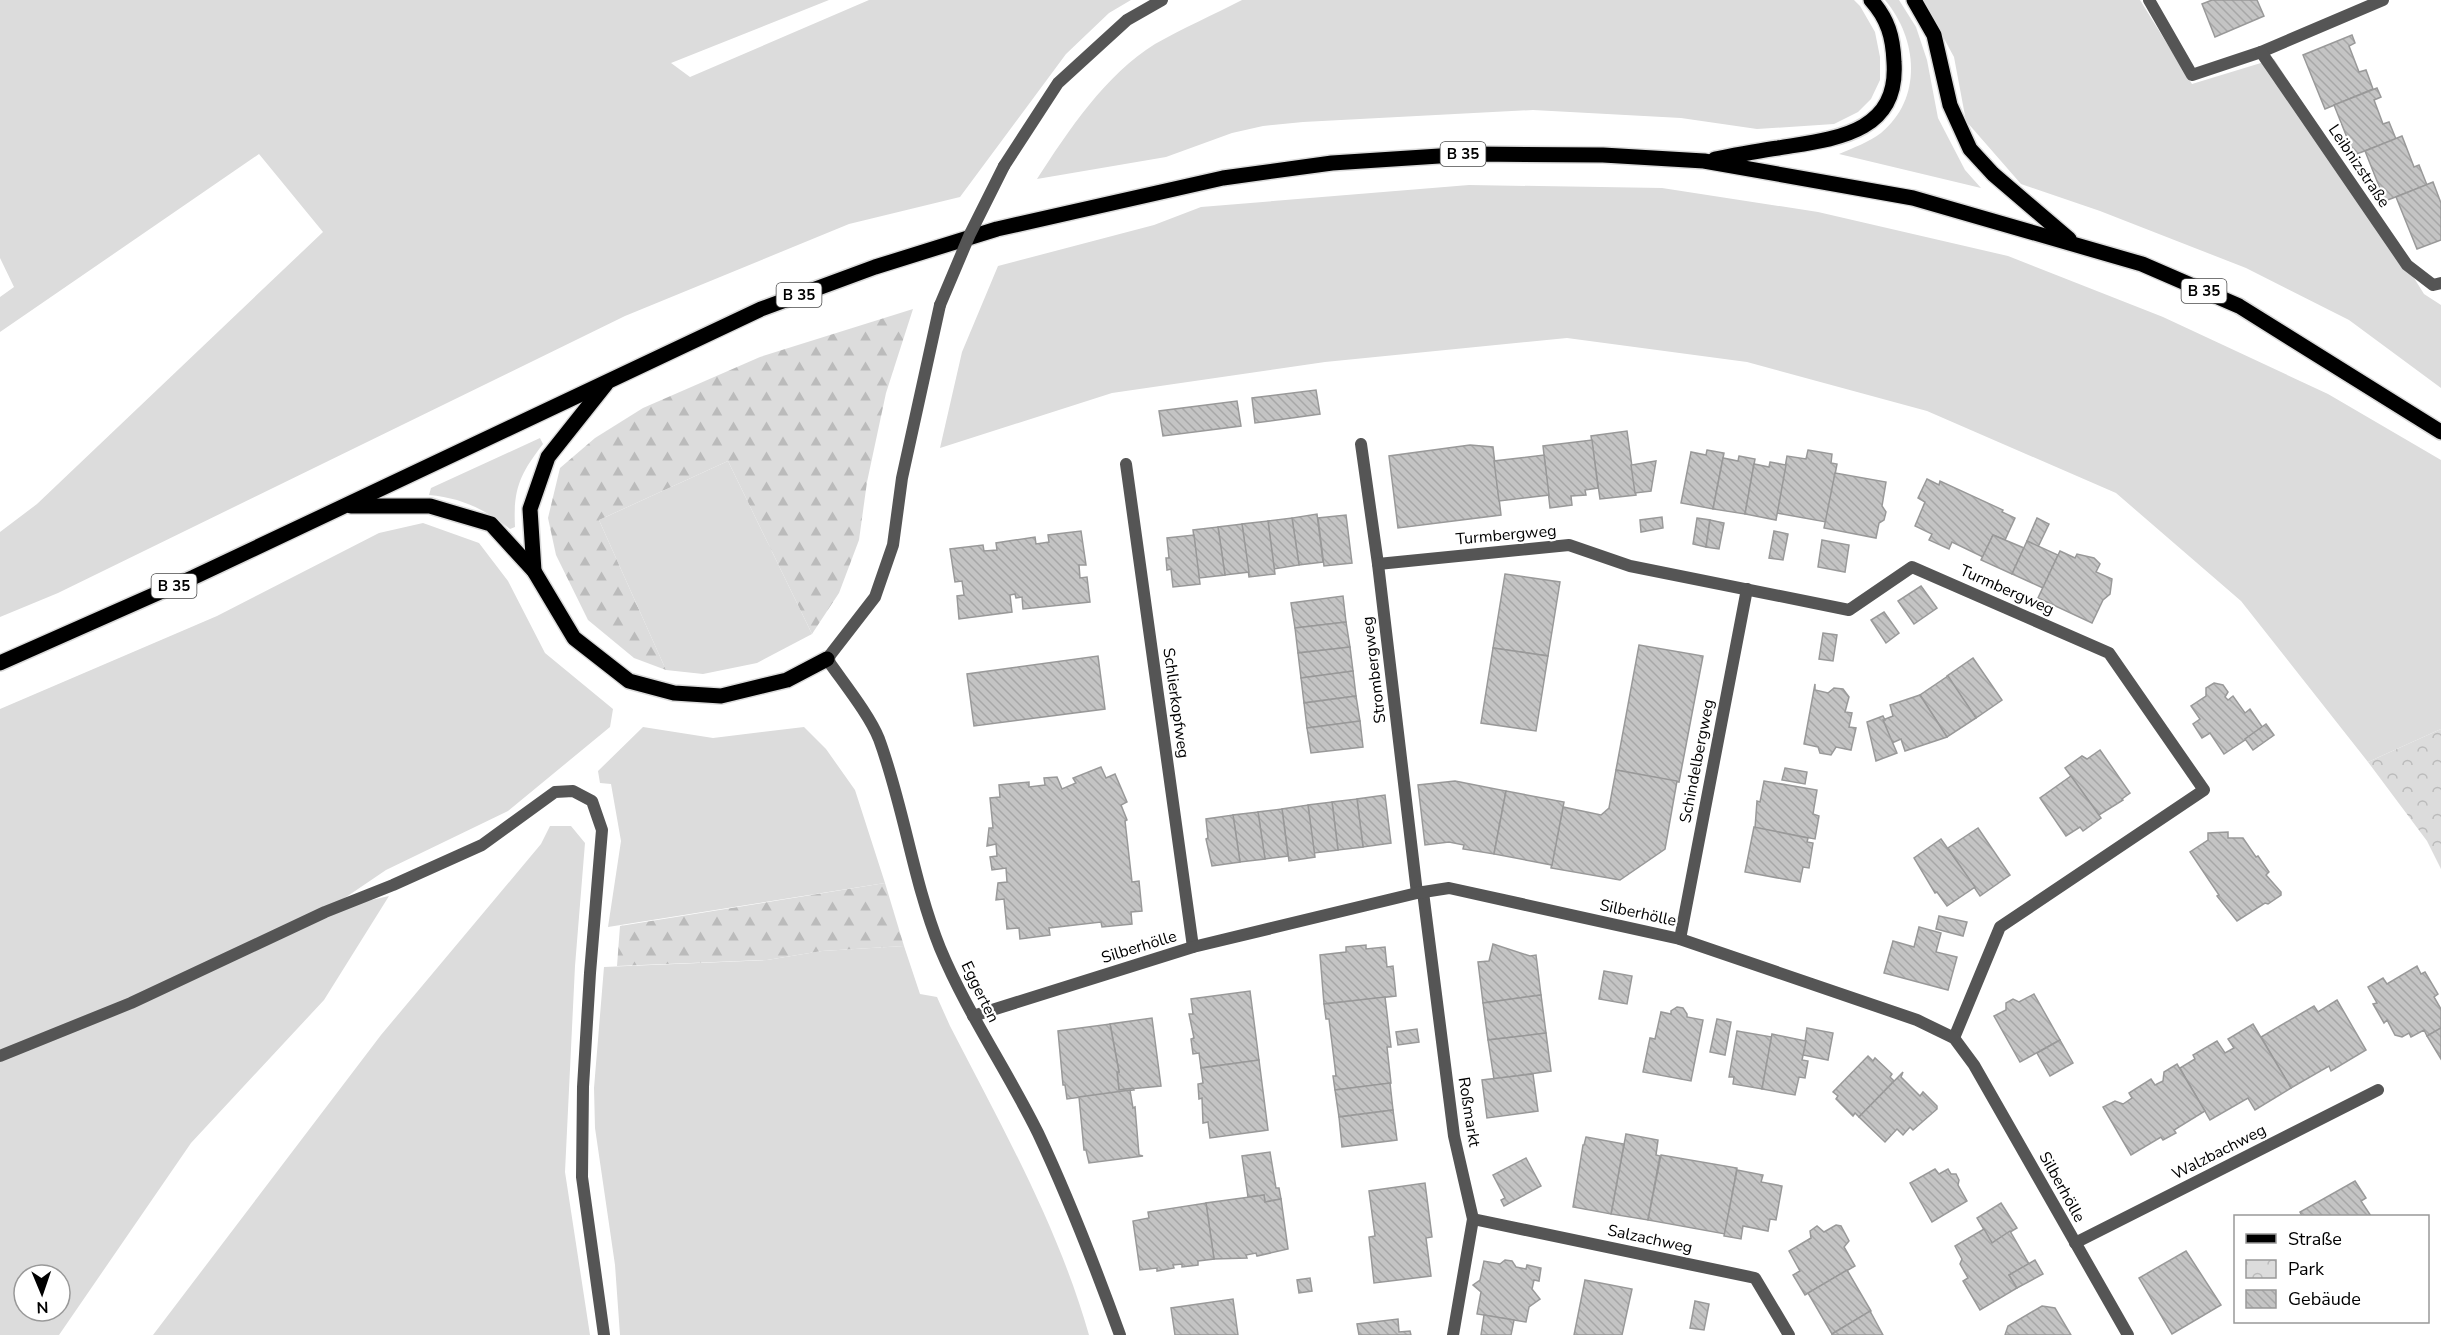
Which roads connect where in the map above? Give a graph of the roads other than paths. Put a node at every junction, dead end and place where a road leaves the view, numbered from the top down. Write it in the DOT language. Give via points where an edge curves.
graph roads {
  1 [pos="1162,0"];
  2 [pos="1871,0"];
  3 [pos="1914,0"];
  4 [pos="2149,0"];
  5 [pos="2383,0"];
  6 [pos="2261,52"];
  7 [pos="1704,161"];
  8 [pos="2073,243"];
  9 [pos="2441,283"];
  10 [pos="609,380"];
  11 [pos="2441,432"];
  12 [pos="1361,444"];
  13 [pos="1126,464"];
  14 [pos="346,506"];
  15 [pos="1378,564"];
  16 [pos="534,571"];
  17 [pos="1747,590"];
  18 [pos="827,659"];
  19 [pos="0,663"];
  20 [pos="1420,892"];
  21 [pos="1680,939"];
  22 [pos="1193,947"];
  23 [pos="973,1016"];
  24 [pos="1954,1038"];
  25 [pos="0,1056"];
  26 [pos="2378,1090"];
  27 [pos="1473,1219"];
  28 [pos="2075,1243"];
  29 [pos="604,1335"];
  30 [pos="1120,1335"];
  31 [pos="1453,1335"];
  32 [pos="1789,1335"];
  33 [pos="2128,1335"];
  1 -- 18 [label="street, bridge" via="1127,20 1058,83 1004,166 940,305 902,478 893,545 875,597"];
  2 -- 7 [label="main road, B 35" via="1893,38 1896,82 1888,101 1874,118 1855,132 1827,140"];
  3 -- 8 [label="main road" via="1934,35 1950,105 1970,150"];
  4 -- 6 [label="street" via="2192,75"];
  5 -- 6 [label="street"];
  6 -- 9 [label="street, Leibnizstraße" via="2407,265 2433,285"];
  7 -- 8 [label="main road, B 35" via="1913,198"];
  7 -- 10 [label="main road, B 35" via="1470,154 1332,163 1223,178 997,229 875,267 761,309"];
  8 -- 11 [label="main road, B 35" via="2142,264 2239,306"];
  10 -- 14 [label="main road, B 35"];
  10 -- 16 [label="main road" via="548,456 530,509"];
  12 -- 15 [label="street, Strombergweg"];
  13 -- 22 [label="street, Schlierkopfweg"];
  14 -- 16 [label="main road" via="430,506 491,525"];
  14 -- 19 [label="main road, B 35"];
  15 -- 17 [label="street, Turmbergweg" via="1569,545 1630,566"];
  15 -- 20 [label="street, Strombergweg"];
  16 -- 18 [label="main road" via="574,638 629,681 674,693 722,696 787,680"];
  17 -- 21 [label="street, Schindelbergweg"];
  17 -- 24 [label="street, Turmbergweg" via="1849,610 1912,567 2109,653 2204,790 2000,927"];
  18 -- 23 [label="street, Eggerten" via="878,736 940,948"];
  20 -- 21 [label="street, Silberhölle" via="1449,888"];
  20 -- 22 [label="street, Silberhölle"];
  20 -- 27 [label="street, Roßmarkt" via="1454,1136"];
  21 -- 24 [label="street, Silberhölle" via="1917,1020"];
  22 -- 23 [label="street, Silberhölle"];
  23 -- 30 [label="street, Eggerten" via="1037,1132 1090,1251"];
  24 -- 28 [label="street, Silberhölle" via="1974,1065"];
  25 -- 29 [label="street" via="131,1004 325,912 482,845 555,792 573,791 592,801 603,830 583,1087 582,1177"];
  26 -- 28 [label="street, Walzbachweg"];
  27 -- 31 [label="street, Roßmarkt"];
  27 -- 32 [label="street, Salzachweg" via="1755,1278"];
  28 -- 33 [label="street, Silberhölle"];
}
